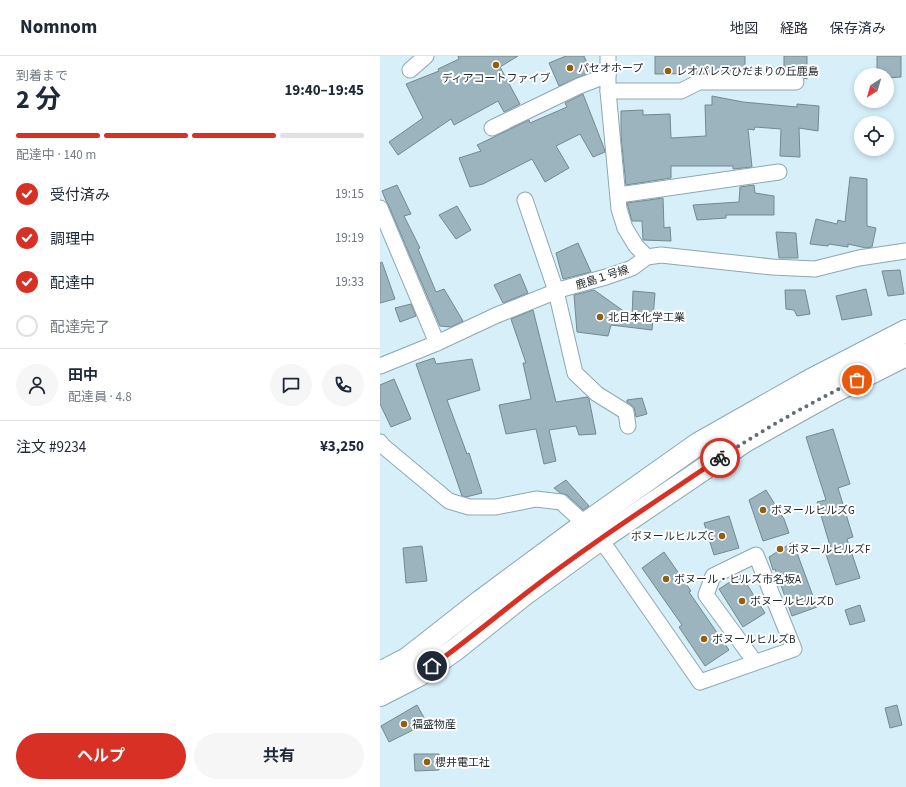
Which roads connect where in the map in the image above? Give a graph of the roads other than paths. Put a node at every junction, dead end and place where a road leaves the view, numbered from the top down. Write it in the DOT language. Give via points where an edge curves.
graph roads {
  1 [pos="426,56"];
  2 [pos="608,56"];
  3 [pos="410,70"];
  4 [pos="608,75"];
  5 [pos="796,82"];
  6 [pos="608,91"];
  7 [pos="492,128"];
  8 [pos="779,172"];
  9 [pos="619,195"];
  10 [pos="525,200"];
  11 [pos="380,208"];
  12 [pos="906,251"];
  13 [pos="647,257"];
  14 [pos="556,291"];
  15 [pos="906,331"];
  16 [pos="438,343"];
  17 [pos="906,355"];
  18 [pos="380,366"];
  19 [pos="628,426"];
  20 [pos="380,442"];
  21 [pos="585,524"];
  22 [pos="599,540"];
  23 [pos="755,662"];
  24 [pos="380,673"];
  25 [pos="380,695"];
  1 -- 3 [label="street"];
  2 -- 4 [label="street"];
  4 -- 6 [label="street"];
  4 -- 7 [label="street" via="579,86"];
  5 -- 6 [label="street" via="699,82 681,91"];
  6 -- 9 [label="street"];
  8 -- 9 [label="street"];
  9 -- 13 [label="street" via="619,209 625,228 636,246"];
  10 -- 14 [label="street"];
  11 -- 16 [label="street"];
  12 -- 13 [label="street" via="860,258 815,269 661,255"];
  13 -- 14 [label="street, 鹿島１号線" via="632,268"];
  14 -- 16 [label="street, 鹿島１号線"];
  14 -- 19 [label="street" via="576,373 597,394 626,412"];
  15 -- 21 [label="street" via="811,380 698,444"];
  16 -- 18 [label="street, 鹿島１号線"];
  17 -- 22 [label="street" via="745,441"];
  20 -- 21 [label="street" via="450,501 469,507 496,507 536,499 561,502"];
  21 -- 22 [label="street"];
  21 -- 24 [label="street" via="407,659"];
  22 -- 23 [label="street" via="700,682"];
  22 -- 25 [label="street" via="526,593 456,649 419,675"];
  23 -- 23 [label="street" via="794,649 756,556 713,576 706,595"];
}
